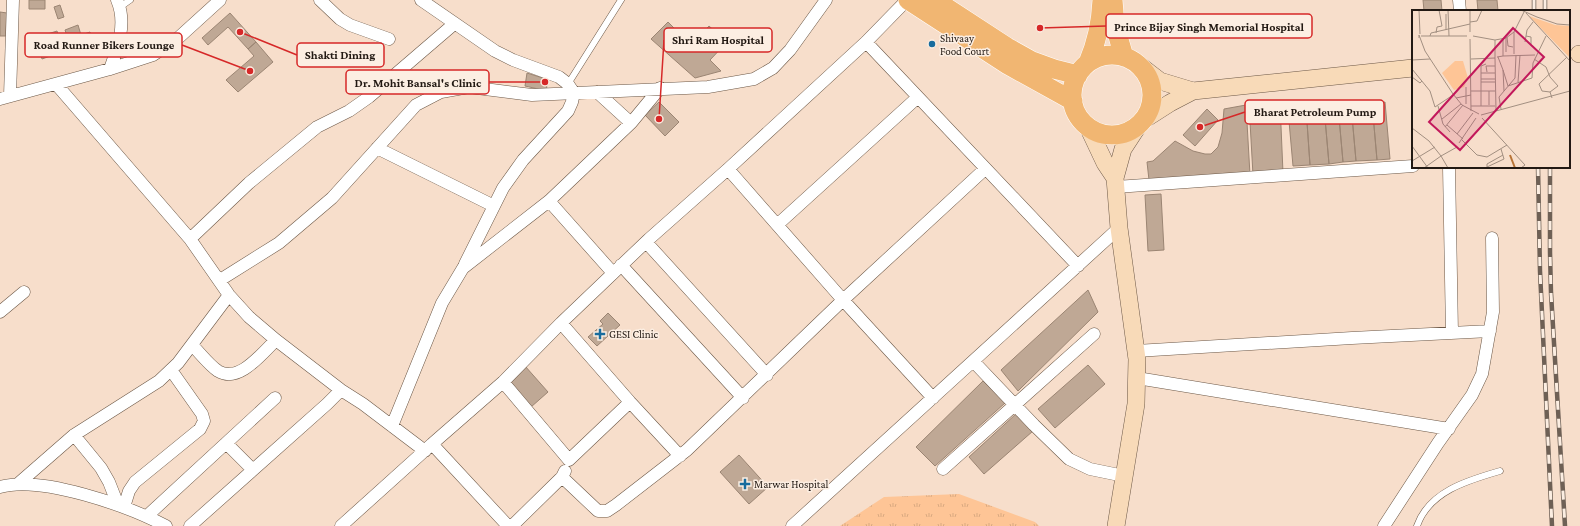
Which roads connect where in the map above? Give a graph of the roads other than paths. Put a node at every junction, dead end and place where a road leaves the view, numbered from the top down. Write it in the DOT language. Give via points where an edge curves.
graph roads {
  1 [pos="13,0"];
  2 [pos="130,0"];
  3 [pos="220,0"];
  4 [pos="320,0"];
  5 [pos="421,0"];
  6 [pos="621,0"];
  7 [pos="826,0"];
  8 [pos="907,0"];
  9 [pos="935,0"];
  10 [pos="1102,0"];
  11 [pos="1113,0"];
  12 [pos="1459,0"];
  13 [pos="119,4"];
  14 [pos="1460,10"];
  15 [pos="454,24"];
  16 [pos="389,39"];
  17 [pos="866,42"];
  18 [pos="1131,60"];
  19 [pos="1412,68"];
  20 [pos="110,69"];
  21 [pos="1083,69"];
  22 [pos="56,84"];
  23 [pos="571,88"];
  24 [pos="660,88"];
  25 [pos="1193,91"];
  26 [pos="596,92"];
  27 [pos="918,97"];
  28 [pos="5,98"];
  29 [pos="1073,101"];
  30 [pos="631,123"];
  31 [pos="1142,123"];
  32 [pos="1088,127"];
  33 [pos="377,148"];
  34 [pos="1412,166"];
  35 [pos="1449,168"];
  36 [pos="728,169"];
  37 [pos="985,169"];
  38 [pos="1116,183"];
  39 [pos="550,201"];
  40 [pos="494,206"];
  41 [pos="777,225"];
  42 [pos="1119,228"];
  43 [pos="1492,238"];
  44 [pos="190,239"];
  45 [pos="646,242"];
  46 [pos="1078,266"];
  47 [pos="463,268"];
  48 [pos="617,269"];
  49 [pos="220,280"];
  50 [pos="24,292"];
  51 [pos="229,295"];
  52 [pos="843,300"];
  53 [pos="0,312"];
  54 [pos="561,323"];
  55 [pos="1490,331"];
  56 [pos="1452,333"];
  57 [pos="1094,334"];
  58 [pos="276,340"];
  59 [pos="192,345"];
  60 [pos="1136,352"];
  61 [pos="973,361"];
  62 [pos="170,370"];
  63 [pos="767,375"];
  64 [pos="1137,378"];
  65 [pos="503,382"];
  66 [pos="340,390"];
  67 [pos="275,398"];
  68 [pos="743,398"];
  69 [pos="933,398"];
  70 [pos="630,402"];
  71 [pos="1015,405"];
  72 [pos="392,426"];
  73 [pos="1449,429"];
  74 [pos="74,435"];
  75 [pos="226,443"];
  76 [pos="428,447"];
  77 [pos="680,456"];
  78 [pos="569,460"];
  79 [pos="943,469"];
  80 [pos="253,470"];
  81 [pos="1500,471"];
  82 [pos="1124,476"];
  83 [pos="562,477"];
  84 [pos="19,483"];
  85 [pos="0,487"];
  86 [pos="121,506"];
  87 [pos="147,516"];
  88 [pos="166,526"];
  89 [pos="190,526"];
  90 [pos="341,526"];
  91 [pos="508,526"];
  92 [pos="512,526"];
  93 [pos="792,526"];
  94 [pos="1116,526"];
  95 [pos="1384,526"];
  96 [pos="1417,526"];
  1 -- 28 [label="street"];
  2 -- 13 [label="lane"];
  3 -- 20 [label="street" via="176,40 153,55"];
  4 -- 16 [label="street" via="350,26"];
  5 -- 15 [label="street"];
  6 -- 23 [label="lane"];
  7 -- 24 [label="street" via="790,50 773,68 754,79 708,87"];
  8 -- 17 [label="street"];
  8 -- 29 [label="main road" via="1008,65"];
  9 -- 21 [label="main road" via="1032,61 1054,69"];
  10 -- 21 [label="main road" via="1098,36"];
  11 -- 18 [label="main road" via="1116,31"];
  12 -- 14 [label="street"];
  13 -- 20 [label="street" via="122,24 120,42"];
  15 -- 23 [label="street" via="495,51 559,77"];
  15 -- 44 [label="street" via="369,97 349,111 317,127 249,183"];
  17 -- 27 [label="street"];
  17 -- 36 [label="street"];
  18 -- 21 [label="main road" via="1111,55 1099,57"];
  18 -- 25 [label="street" via="1160,81"];
  18 -- 31 [label="main road" via="1148,76 1152,90 1152,105"];
  19 -- 25 [label="street"];
  20 -- 22 [label="street"];
  21 -- 29 [label="main road" via="1073,88"];
  22 -- 28 [label="street"];
  22 -- 44 [label="street"];
  23 -- 26 [label="street"];
  23 -- 33 [label="street" via="532,95 469,87 441,92 416,105"];
  23 -- 40 [label="street" via="572,102 568,111 523,160"];
  24 -- 26 [label="street"];
  24 -- 30 [label="street"];
  25 -- 31 [label="street" via="1170,103"];
  26 -- 30 [label="street"];
  27 -- 37 [label="street"];
  27 -- 41 [label="street"];
  29 -- 32 [label="main road" via="1081,120"];
  30 -- 39 [label="street"];
  31 -- 32 [label="main road" via="1126,133 1113,136"];
  31 -- 38 [label="street" via="1123,149"];
  32 -- 38 [label="street"];
  33 -- 40 [label="street"];
  33 -- 49 [label="street" via="332,198 279,243"];
  34 -- 38 [label="street"];
  35 -- 56 [label="street"];
  36 -- 41 [label="street"];
  36 -- 45 [label="street"];
  37 -- 46 [label="street"];
  37 -- 52 [label="street"];
  38 -- 42 [label="street"];
  39 -- 47 [label="street"];
  39 -- 48 [label="street"];
  40 -- 47 [label="street"];
  41 -- 52 [label="street"];
  42 -- 46 [label="street"];
  42 -- 60 [label="street"];
  43 -- 55 [label="street" via="1493,312"];
  44 -- 49 [label="street"];
  45 -- 48 [label="street"];
  45 -- 63 [label="street"];
  46 -- 61 [label="street"];
  47 -- 72 [label="street" via="442,304"];
  48 -- 54 [label="street"];
  48 -- 68 [label="street"];
  49 -- 51 [label="street"];
  50 -- 53 [label="street"];
  51 -- 58 [label="street" via="248,317"];
  51 -- 59 [label="street"];
  52 -- 63 [label="street"];
  52 -- 69 [label="street"];
  54 -- 65 [label="street"];
  54 -- 70 [label="street"];
  55 -- 56 [label="street"];
  55 -- 73 [label="street" via="1482,374 1472,395"];
  56 -- 60 [label="street"];
  57 -- 71 [label="street"];
  58 -- 59 [label="street" via="244,370 232,375 218,371"];
  58 -- 66 [label="street"];
  59 -- 62 [label="street" via="178,364"];
  60 -- 64 [label="street"];
  61 -- 69 [label="street"];
  61 -- 71 [label="street"];
  62 -- 74 [label="street" via="159,381"];
  62 -- 86 [label="street" via="202,414 204,421 200,429 135,482"];
  63 -- 68 [label="street"];
  64 -- 73 [label="street"];
  64 -- 82 [label="street" via="1136,404"];
  65 -- 76 [label="street"];
  65 -- 78 [label="street"];
  66 -- 72 [label="street"];
  66 -- 80 [label="street"];
  67 -- 75 [label="street"];
  68 -- 77 [label="street"];
  69 -- 93 [label="street"];
  70 -- 77 [label="street"];
  70 -- 78 [label="street"];
  71 -- 79 [label="street"];
  71 -- 82 [label="street" via="1069,460 1090,469"];
  72 -- 76 [label="street"];
  73 -- 95 [label="street"];
  74 -- 84 [label="street"];
  74 -- 86 [label="street" via="101,468"];
  75 -- 80 [label="street"];
  75 -- 87 [label="street"];
  76 -- 90 [label="street"];
  76 -- 91 [label="street"];
  77 -- 83 [label="street" via="607,511 598,511"];
  78 -- 83 [label="street"];
  80 -- 89 [label="street"];
  81 -- 96 [label="lane" via="1454,486 1432,503"];
  82 -- 94 [label="street"];
  83 -- 92 [label="street"];
  84 -- 85 [label="street"];
  84 -- 86 [label="street" via="52,488"];
  86 -- 87 [label="street"];
  87 -- 88 [label="street"];
}
